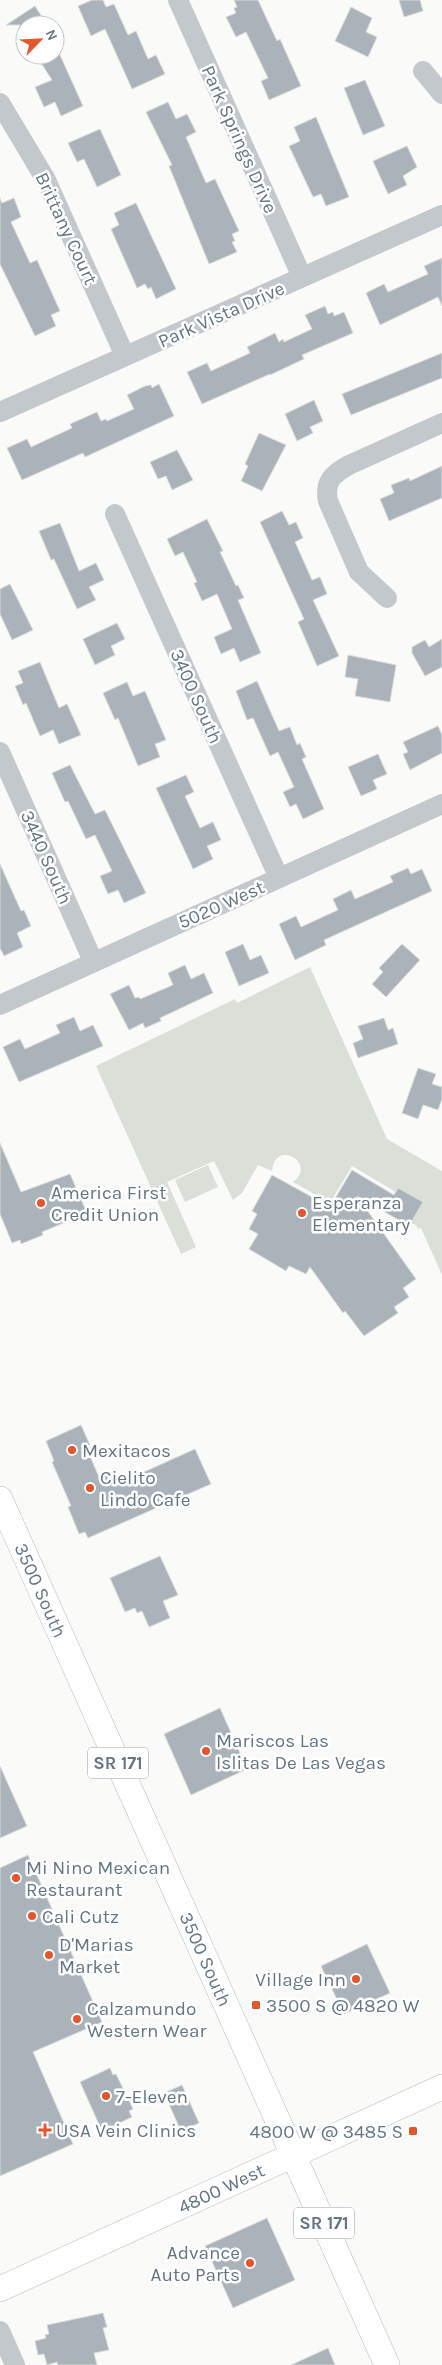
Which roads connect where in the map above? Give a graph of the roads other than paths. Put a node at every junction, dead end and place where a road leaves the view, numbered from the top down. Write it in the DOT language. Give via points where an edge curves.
graph roads {
  1 [pos="178,0"];
  2 [pos="423,72"];
  3 [pos="442,94"];
  4 [pos="0,103"];
  5 [pos="442,215"];
  6 [pos="302,277"];
  7 [pos="125,356"];
  8 [pos="0,412"];
  9 [pos="442,423"];
  10 [pos="115,514"];
  11 [pos="387,598"];
  12 [pos="0,752"];
  13 [pos="442,804"];
  14 [pos="278,878"];
  15 [pos="93,961"];
  16 [pos="0,1005"];
  17 [pos="0,1499"];
  18 [pos="442,2087"];
  19 [pos="293,2154"];
  20 [pos="0,2289"];
  21 [pos="0,2331"];
  22 [pos="15,2365"];
  23 [pos="387,2365"];
  1 -- 6 [label="street, Park Springs Drive"];
  2 -- 3 [label="street"];
  4 -- 7 [label="street, Brittany Court" via="46,180"];
  5 -- 6 [label="street, Park Vista Drive"];
  6 -- 7 [label="street, Park Vista Drive"];
  7 -- 8 [label="street, Park Vista Drive"];
  9 -- 11 [label="street" via="349,465 328,481 328,501 359,572"];
  10 -- 14 [label="street, 3400 South"];
  12 -- 15 [label="street, 3440 South"];
  13 -- 14 [label="street, 5020 West"];
  14 -- 15 [label="street, 5020 West"];
  15 -- 16 [label="street, 5020 West"];
  17 -- 19 [label="main road, 3500 South / SR 171"];
  18 -- 19 [label="main road, 4800 West"];
  19 -- 20 [label="main road, 4800 West"];
  19 -- 23 [label="main road, 3500 South / SR 171"];
  21 -- 22 [label="street"];
}
